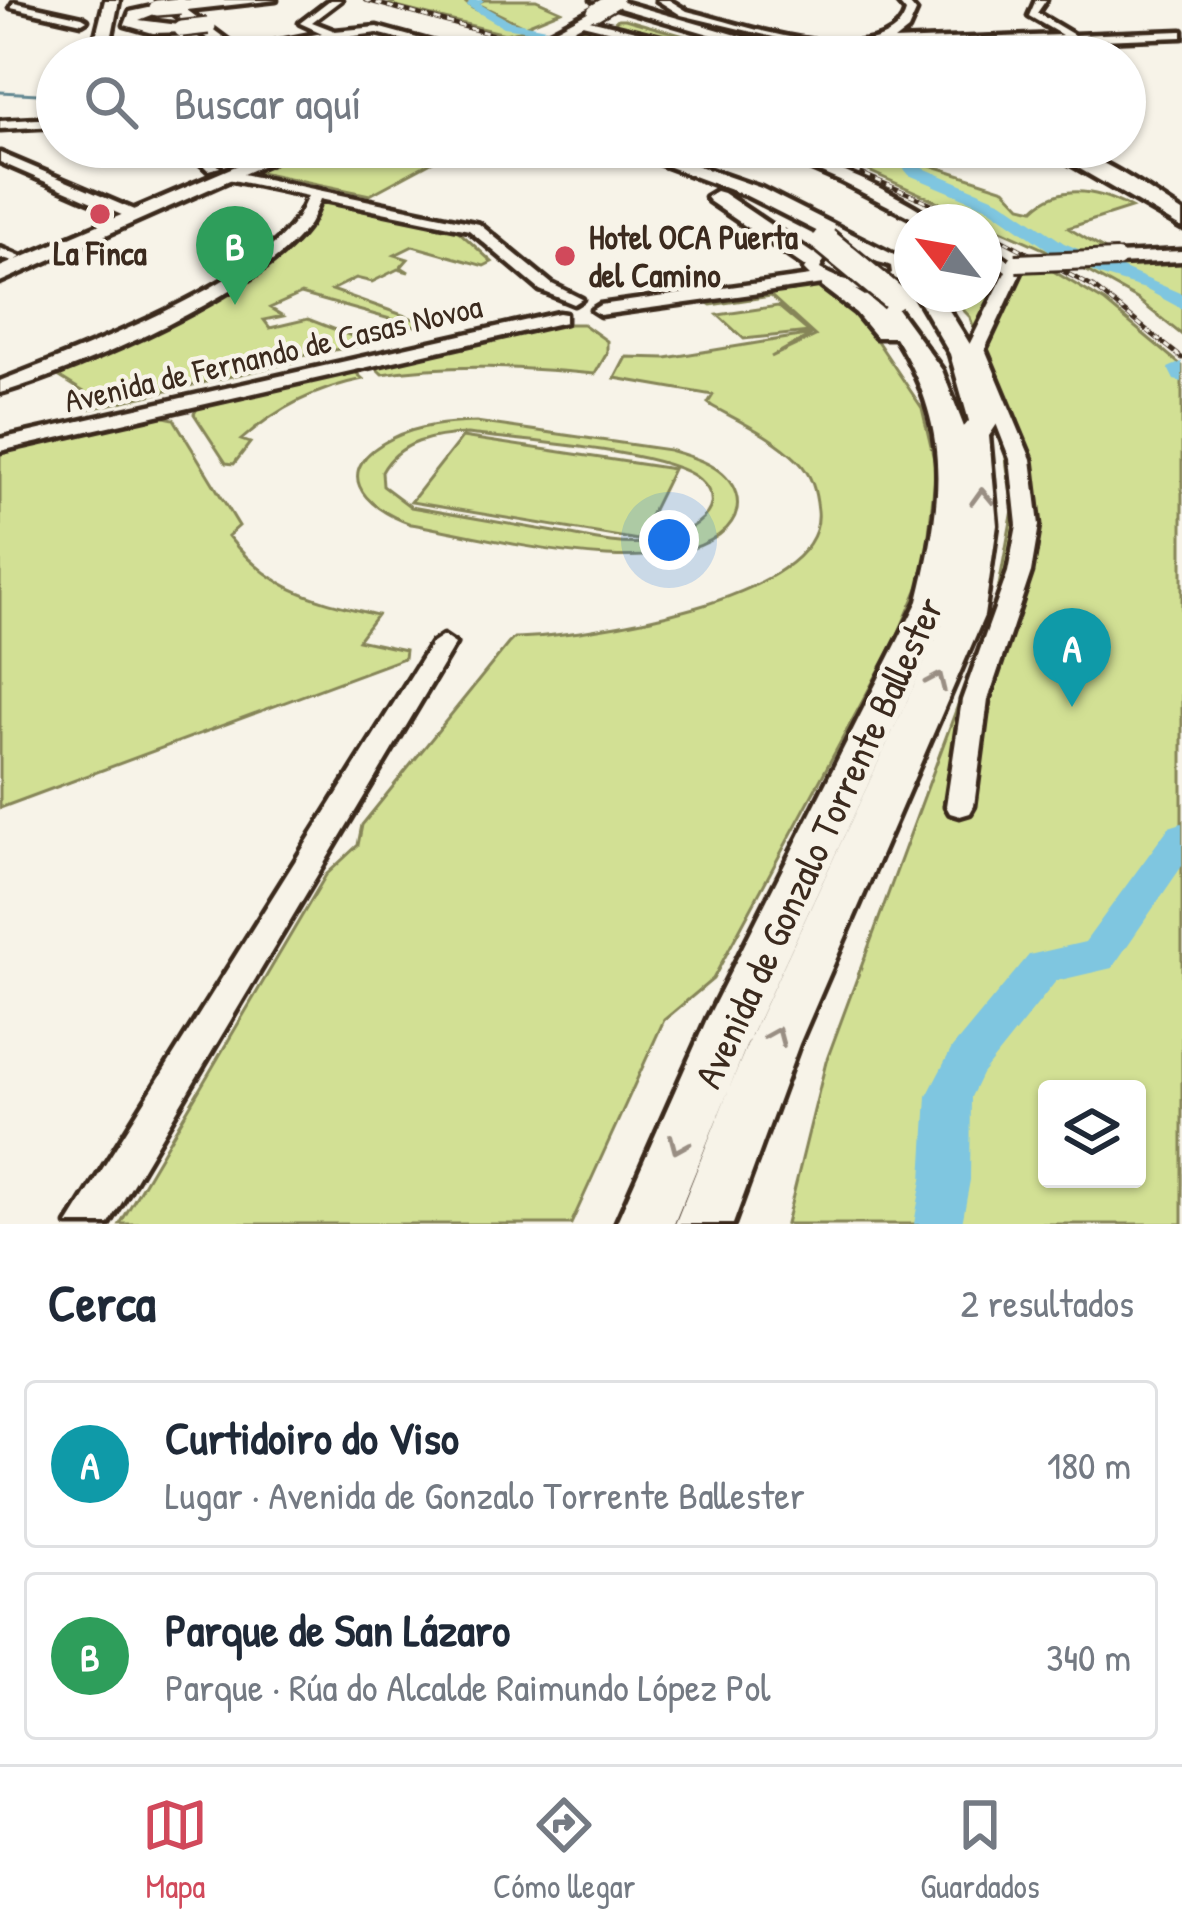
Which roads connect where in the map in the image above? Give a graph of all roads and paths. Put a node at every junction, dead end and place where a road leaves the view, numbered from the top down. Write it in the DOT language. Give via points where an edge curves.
graph roads {
  1 [pos="30,0"];
  2 [pos="112,0"];
  3 [pos="283,0"];
  4 [pos="336,0"];
  5 [pos="566,0"];
  6 [pos="580,0"];
  7 [pos="615,0"];
  8 [pos="662,0"];
  9 [pos="928,0"];
  10 [pos="1041,0"];
  11 [pos="261,1"];
  12 [pos="904,1"];
  13 [pos="7,4"];
  14 [pos="170,4"];
  15 [pos="597,6"];
  16 [pos="82,20"];
  17 [pos="581,21"];
  18 [pos="218,22"];
  19 [pos="158,29"];
  20 [pos="334,34"];
  21 [pos="1182,34"];
  22 [pos="104,36"];
  23 [pos="167,36"];
  24 [pos="183,36"];
  25 [pos="206,36"];
  26 [pos="213,36"];
  27 [pos="232,36"];
  28 [pos="243,36"];
  29 [pos="327,36"];
  30 [pos="397,36"];
  31 [pos="550,36"];
  32 [pos="644,36"];
  33 [pos="692,36"];
  34 [pos="708,36"];
  35 [pos="720,36"];
  36 [pos="758,36"];
  37 [pos="765,36"];
  38 [pos="891,36"];
  39 [pos="1069,36"];
  40 [pos="1108,36"];
  41 [pos="36,123"];
  42 [pos="0,125"];
  43 [pos="5,159"];
  44 [pos="223,168"];
  45 [pos="244,168"];
  46 [pos="671,168"];
  47 [pos="671,168"];
  48 [pos="818,168"];
  49 [pos="1093,168"];
  50 [pos="1119,168"];
  51 [pos="231,173"];
  52 [pos="715,183"];
  53 [pos="1182,202"];
  54 [pos="901,204"];
  55 [pos="132,213"];
  56 [pos="1182,221"];
  57 [pos="1182,256"];
  58 [pos="1002,258"];
  59 [pos="4,261"];
  60 [pos="819,262"];
  61 [pos="1011,263"];
  62 [pos="1002,264"];
  63 [pos="894,272"];
  64 [pos="894,273"];
  65 [pos="894,274"];
  66 [pos="894,277"];
  67 [pos="570,307"];
  68 [pos="908,312"];
  69 [pos="940,312"];
  70 [pos="0,384"];
  71 [pos="0,432"];
  72 [pos="0,446"];
  73 [pos="965,447"];
  74 [pos="443,644"];
  75 [pos="960,806"];
  76 [pos="87,1224"];
  77 [pos="645,1224"];
  78 [pos="704,1224"];
  1 -- 13 [label="street"];
  2 -- 22 [label="highway"];
  3 -- 18 [label="highway"];
  4 -- 20 [label="street" via="305,23"];
  5 -- 33 [label="highway"];
  6 -- 34 [label="highway"];
  7 -- 15 [label="main road, bridge"];
  7 -- 36 [label="highway"];
  8 -- 37 [label="street"];
  9 -- 12 [label="street"];
  10 -- 39 [label="street" via="1032,14"];
  11 -- 14 [label="highway"];
  11 -- 14 [label="highway"];
  12 -- 38 [label="street" via="908,26"];
  13 -- 16 [label="street"];
  14 -- 18 [label="highway" via="226,9"];
  14 -- 19 [label="highway" via="130,22"];
  14 -- 25 [label="highway"];
  14 -- 26 [label="highway"];
  15 -- 17 [label="main road"];
  15 -- 35 [label="highway"];
  17 -- 31 [label="main road, bridge"];
  17 -- 32 [label="street"];
  18 -- 19 [label="highway, bridge"];
  18 -- 27 [label="highway"];
  18 -- 28 [label="highway"];
  19 -- 23 [label="highway"];
  19 -- 24 [label="highway"];
  20 -- 29 [label="street"];
  20 -- 30 [label="street"];
  21 -- 40 [label="street"];
  41 -- 42 [label="street"];
  43 -- 55 [label="street"];
  44 -- 51 [label="street"];
  45 -- 51 [label="main road"];
  46 -- 52 [label="highway, Avenida de Gonzalo Torrente Ballester"];
  47 -- 52 [label="highway, Avenida de Gonzalo Torrente Ballester"];
  48 -- 54 [label="street"];
  49 -- 56 [label="highway"];
  50 -- 53 [label="highway"];
  51 -- 55 [label="main road"];
  51 -- 67 [label="street" via="474,227"];
  52 -- 60 [label="highway, Avenida de Gonzalo Torrente Ballester"];
  52 -- 63 [label="highway" via="808,216"];
  55 -- 59 [label="main road"];
  57 -- 61 [label="street, bridge"];
  58 -- 61 [label="street"];
  60 -- 64 [label="street, Avenida de Fernando de Casas Novoa" via="837,251"];
  60 -- 65 [label="highway, Avenida de Gonzalo Torrente Ballester"];
  60 -- 66 [label="street, Avenida de Fernando de Casas Novoa" via="876,286"];
  60 -- 67 [label="street, Avenida de Fernando de Casas Novoa"];
  60 -- 73 [label="highway" via="894,343"];
  61 -- 62 [label="street"];
  61 -- 75 [label="street" via="976,349 1018,445 1029,539 977,694"];
  67 -- 71 [label="street, Avenida de Fernando de Casas Novoa"];
  67 -- 72 [label="street, Avenida de Fernando de Casas Novoa"];
  68 -- 73 [label="highway, Avenida de Gonzalo Torrente Ballester"];
  69 -- 73 [label="highway" via="979,390 984,421"];
  70 -- 70 [label="street" via="207,288 261,250 315,195 285,239 215,290 132,333"];
  73 -- 77 [label="highway, Avenida de Gonzalo Torrente Ballester, one-way" via="936,601 725,1035"];
  78 -- 73 [label="highway, Avenida de Gonzalo Torrente Ballester, one-way" via="772,1044 966,616 984,499"];
  74 -- 76 [label="street"];
}
